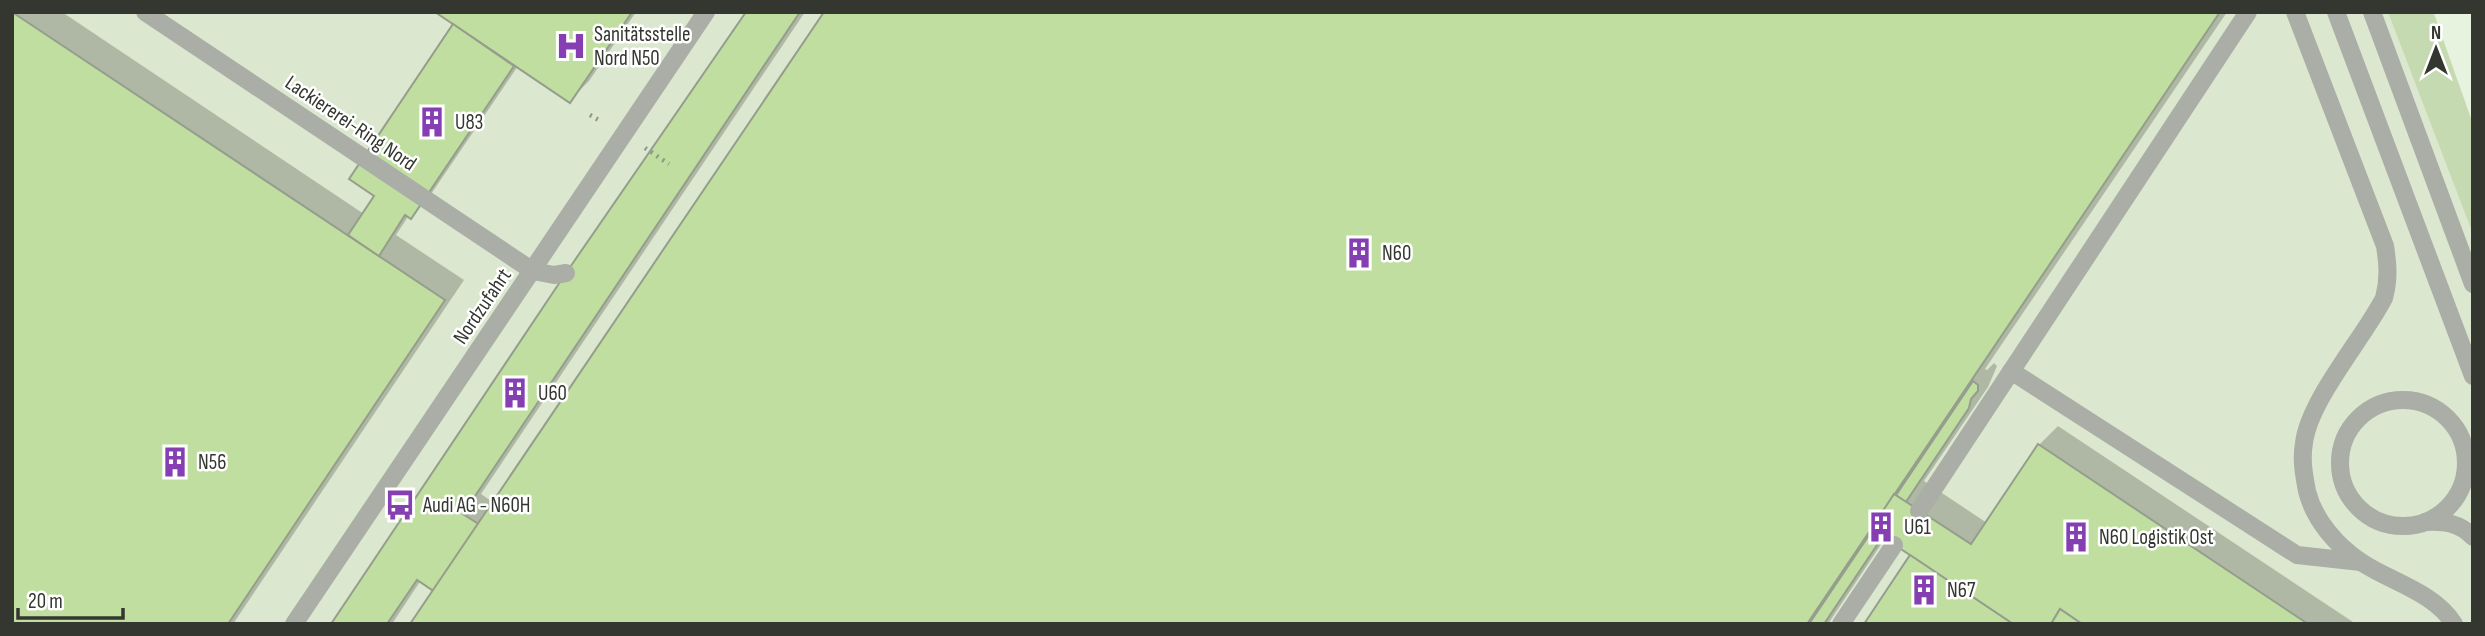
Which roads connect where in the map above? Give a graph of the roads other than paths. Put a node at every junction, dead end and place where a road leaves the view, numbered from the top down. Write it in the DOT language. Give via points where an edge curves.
graph roads {
  1 [pos="145,12"];
  2 [pos="689,12"];
  3 [pos="706,12"];
  4 [pos="2248,12"];
  5 [pos="2295,12"];
  6 [pos="2336,12"];
  7 [pos="2372,12"];
  8 [pos="691,36"];
  9 [pos="533,271"];
  10 [pos="566,273"];
  11 [pos="2473,284"];
  12 [pos="2011,371"];
  13 [pos="2473,376"];
  14 [pos="2460,433"];
  15 [pos="2473,468"];
  16 [pos="1919,510"];
  17 [pos="2426,522"];
  18 [pos="2473,537"];
  19 [pos="1895,545"];
  20 [pos="2361,562"];
  21 [pos="294,624"];
  22 [pos="1841,624"];
  23 [pos="2454,624"];
  1 -- 9 [label="lane, Lackiererei-Ring Nord"];
  2 -- 8 [label="lane"];
  3 -- 8 [label="lane, Nordzufahrt"];
  4 -- 12 [label="lane"];
  5 -- 20 [label="lane" via="2389,266 2384,298 2325,392 2304,441 2309,500 2320,522"];
  6 -- 13 [label="lane"];
  7 -- 11 [label="lane"];
  8 -- 9 [label="lane, Nordzufahrt"];
  9 -- 10 [label="lane"];
  9 -- 21 [label="lane, Nordzufahrt"];
  12 -- 16 [label="lane"];
  12 -- 20 [label="lane" via="2297,555"];
  14 -- 15 [label="lane"];
  14 -- 17 [label="lane" via="2467,453 2459,495 2445,512"];
  14 -- 17 [label="lane" via="2448,416 2430,405 2410,399 2389,400 2354,422 2344,440 2342,481 2351,499 2385,524"];
  17 -- 18 [label="lane" via="2459,526"];
  19 -- 22 [label="lane"];
  20 -- 23 [label="lane" via="2439,606"];
}
